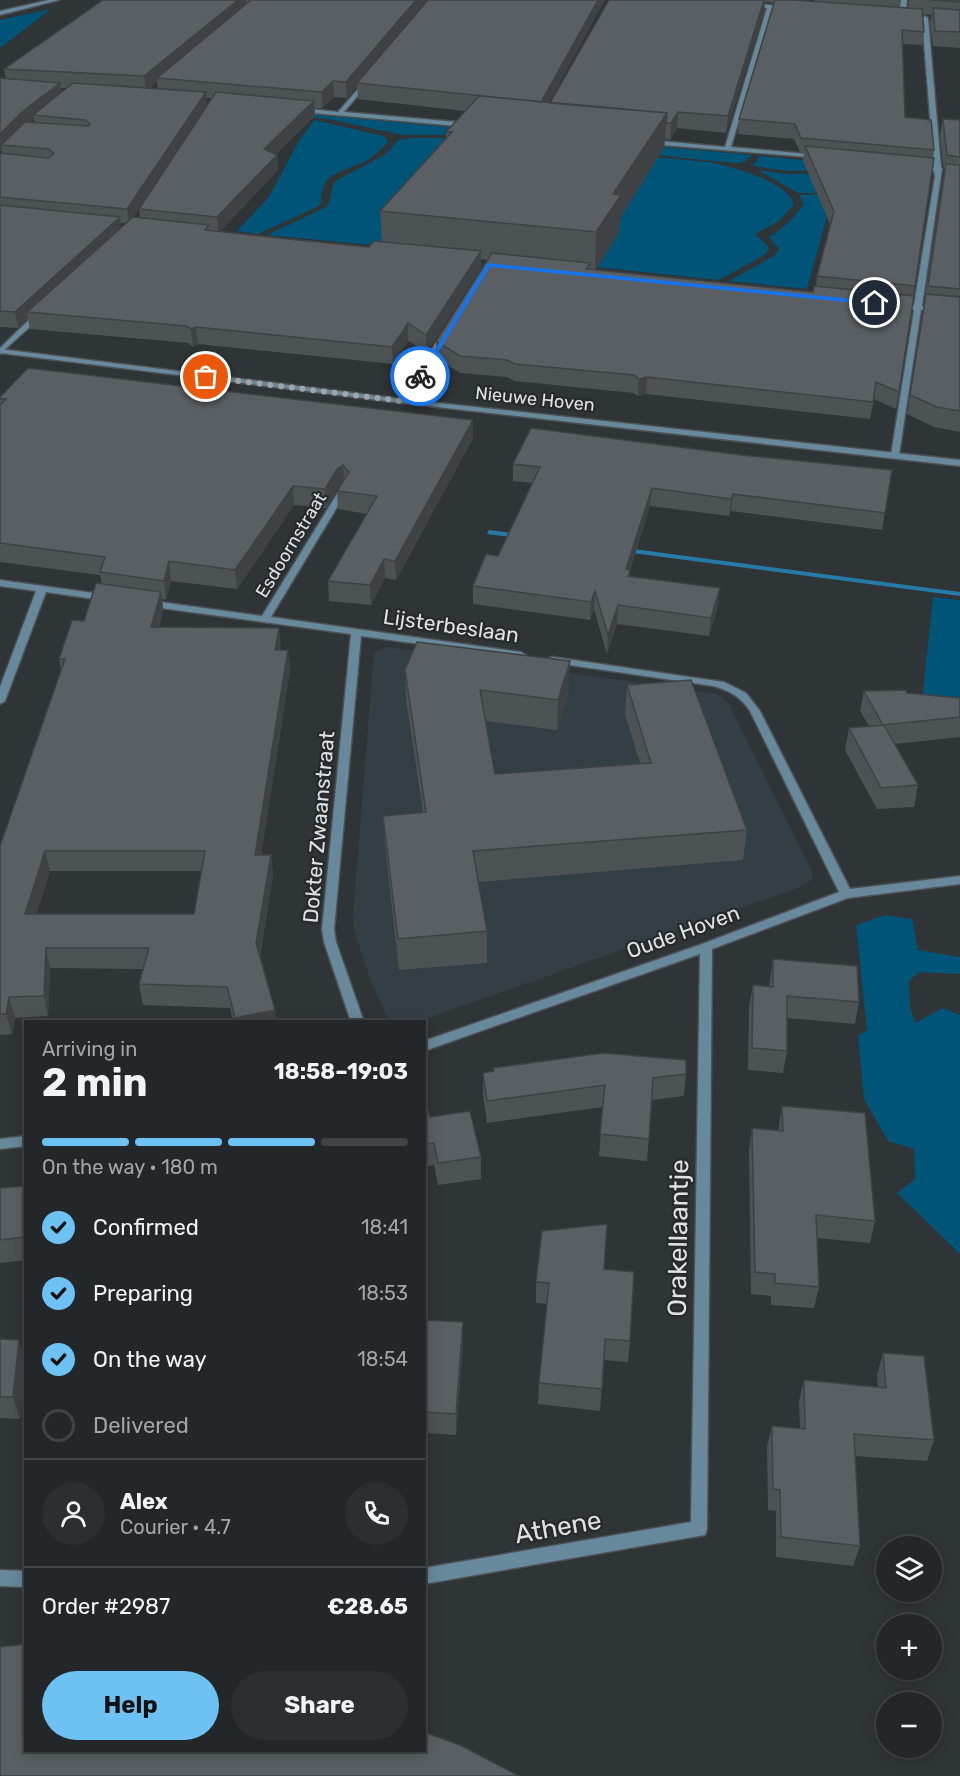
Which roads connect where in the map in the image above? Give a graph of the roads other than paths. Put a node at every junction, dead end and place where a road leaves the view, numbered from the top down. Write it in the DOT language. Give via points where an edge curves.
graph roads {
  1 [pos="56,0"];
  2 [pos="904,0"];
  3 [pos="736,1"];
  4 [pos="727,5"];
  5 [pos="748,5"];
  6 [pos="770,7"];
  7 [pos="798,9"];
  8 [pos="0,13"];
  9 [pos="890,16"];
  10 [pos="902,17"];
  11 [pos="925,18"];
  12 [pos="937,20"];
  13 [pos="373,74"];
  14 [pos="287,109"];
  15 [pos="340,114"];
  16 [pos="479,126"];
  17 [pos="638,141"];
  18 [pos="727,149"];
  19 [pos="822,158"];
  20 [pos="906,166"];
  21 [pos="939,172"];
  22 [pos="949,177"];
  23 [pos="884,304"];
  24 [pos="919,308"];
  25 [pos="45,310"];
  26 [pos="960,312"];
  27 [pos="448,331"];
  28 [pos="0,352"];
  29 [pos="402,401"];
  30 [pos="895,455"];
  31 [pos="960,463"];
  32 [pos="344,489"];
  33 [pos="0,583"];
  34 [pos="42,589"];
  35 [pos="125,600"];
  36 [pos="137,601"];
  37 [pos="266,618"];
  38 [pos="356,632"];
  39 [pos="529,656"];
  40 [pos="540,658"];
  41 [pos="0,700"];
  42 [pos="960,880"];
  43 [pos="846,894"];
  44 [pos="706,947"];
  45 [pos="357,1020"];
  46 [pos="426,1045"];
  47 [pos="24,1141"];
  48 [pos="0,1144"];
  49 [pos="699,1529"];
  50 [pos="426,1576"];
  51 [pos="0,1578"];
  52 [pos="24,1579"];
  1 -- 8 [label="street"];
  2 -- 10 [label="street"];
  3 -- 5 [label="street"];
  4 -- 5 [label="street"];
  5 -- 6 [label="street"];
  6 -- 7 [label="street"];
  6 -- 18 [label="street"];
  9 -- 10 [label="street"];
  10 -- 11 [label="street"];
  11 -- 12 [label="street"];
  11 -- 21 [label="street"];
  13 -- 15 [label="street"];
  14 -- 15 [label="street"];
  15 -- 16 [label="street"];
  17 -- 18 [label="street"];
  18 -- 19 [label="street"];
  20 -- 21 [label="street"];
  21 -- 22 [label="street"];
  21 -- 24 [label="street"];
  23 -- 24 [label="street"];
  24 -- 26 [label="street"];
  24 -- 30 [label="street"];
  25 -- 28 [label="street"];
  27 -- 29 [label="street"];
  28 -- 29 [label="street, Nieuwe Hoven"];
  29 -- 30 [label="street, Nieuwe Hoven"];
  30 -- 31 [label="street, Nieuwe Hoven"];
  32 -- 37 [label="street, Esdoornstraat"];
  33 -- 34 [label="street"];
  34 -- 35 [label="street"];
  34 -- 41 [label="street"];
  36 -- 37 [label="street, Lijsterbeslaan"];
  37 -- 38 [label="street, Lijsterbeslaan"];
  38 -- 39 [label="street, Lijsterbeslaan"];
  38 -- 45 [label="street, Dokter Zwaanstraat" via="328,929"];
  40 -- 43 [label="street, Lijsterbeslaan" via="713,683 744,696"];
  42 -- 43 [label="street, Oude Hoven"];
  43 -- 44 [label="street, Oude Hoven"];
  44 -- 46 [label="street, Oude Hoven"];
  44 -- 49 [label="street, Orakellaantje"];
  47 -- 48 [label="street"];
  49 -- 50 [label="street, Athene"];
  51 -- 52 [label="street"];
}
